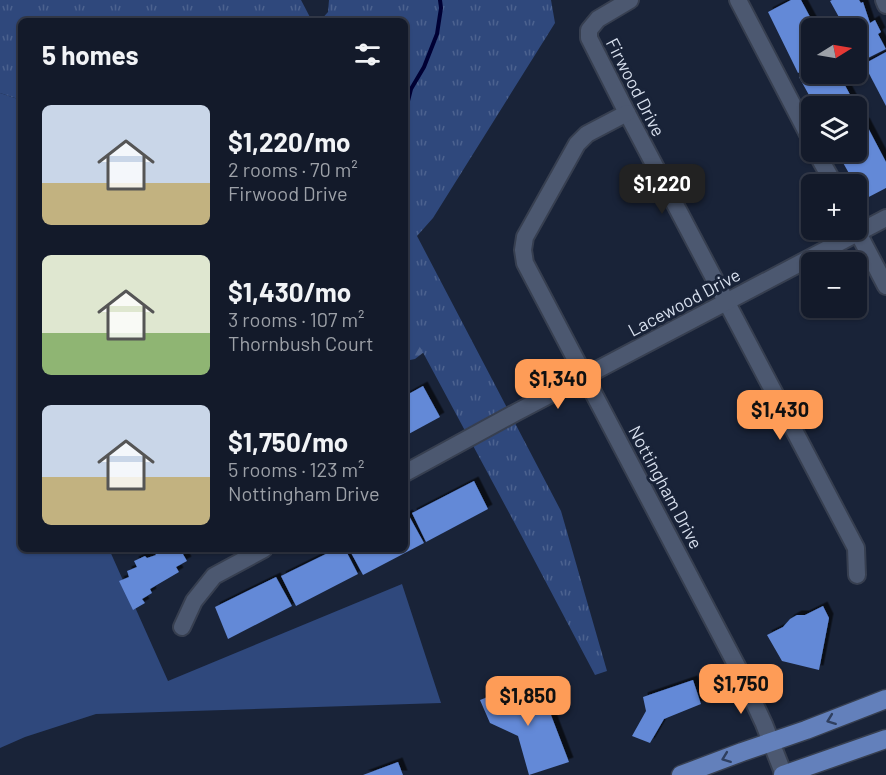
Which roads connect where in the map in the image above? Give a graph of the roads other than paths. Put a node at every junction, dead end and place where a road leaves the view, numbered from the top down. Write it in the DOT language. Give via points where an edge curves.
graph roads {
  1 [pos="630,0"];
  2 [pos="738,0"];
  3 [pos="884,0"];
  4 [pos="886,4"];
  5 [pos="627,113"];
  6 [pos="801,121"];
  7 [pos="886,218"];
  8 [pos="867,227"];
  9 [pos="841,240"];
  10 [pos="862,240"];
  11 [pos="886,286"];
  12 [pos="727,302"];
  13 [pos="585,376"];
  14 [pos="408,471"];
  15 [pos="258,552"];
  16 [pos="857,575"];
  17 [pos="182,627"];
  18 [pos="886,699"];
  19 [pos="886,739"];
  20 [pos="771,742"];
  21 [pos="681,775"];
  22 [pos="783,775"];
  1 -- 5 [label="street, Firwood Drive" via="598,19 589,30 589,38"];
  2 -- 6 [label="street"];
  3 -- 4 [label="street"];
  5 -- 12 [label="street, Firwood Drive"];
  5 -- 13 [label="street, Nottingham Drive" via="587,134 577,144 525,237 525,263"];
  7 -- 8 [label="street, Lacewood Drive"];
  9 -- 12 [label="street, Lacewood Drive"];
  10 -- 11 [label="street"];
  12 -- 13 [label="street, Lacewood Drive"];
  12 -- 16 [label="street, Firwood Drive" via="856,548"];
  13 -- 14 [label="street, Lacewood Drive"];
  13 -- 20 [label="street, Nottingham Drive" via="739,670"];
  15 -- 17 [label="street" via="214,576 194,601"];
  18 -- 20 [label="main road, one-way"];
  19 -- 22 [label="main road"];
  20 -- 21 [label="main road, one-way"];
  20 -- 22 [label="street, Nottingham Drive"];
}
